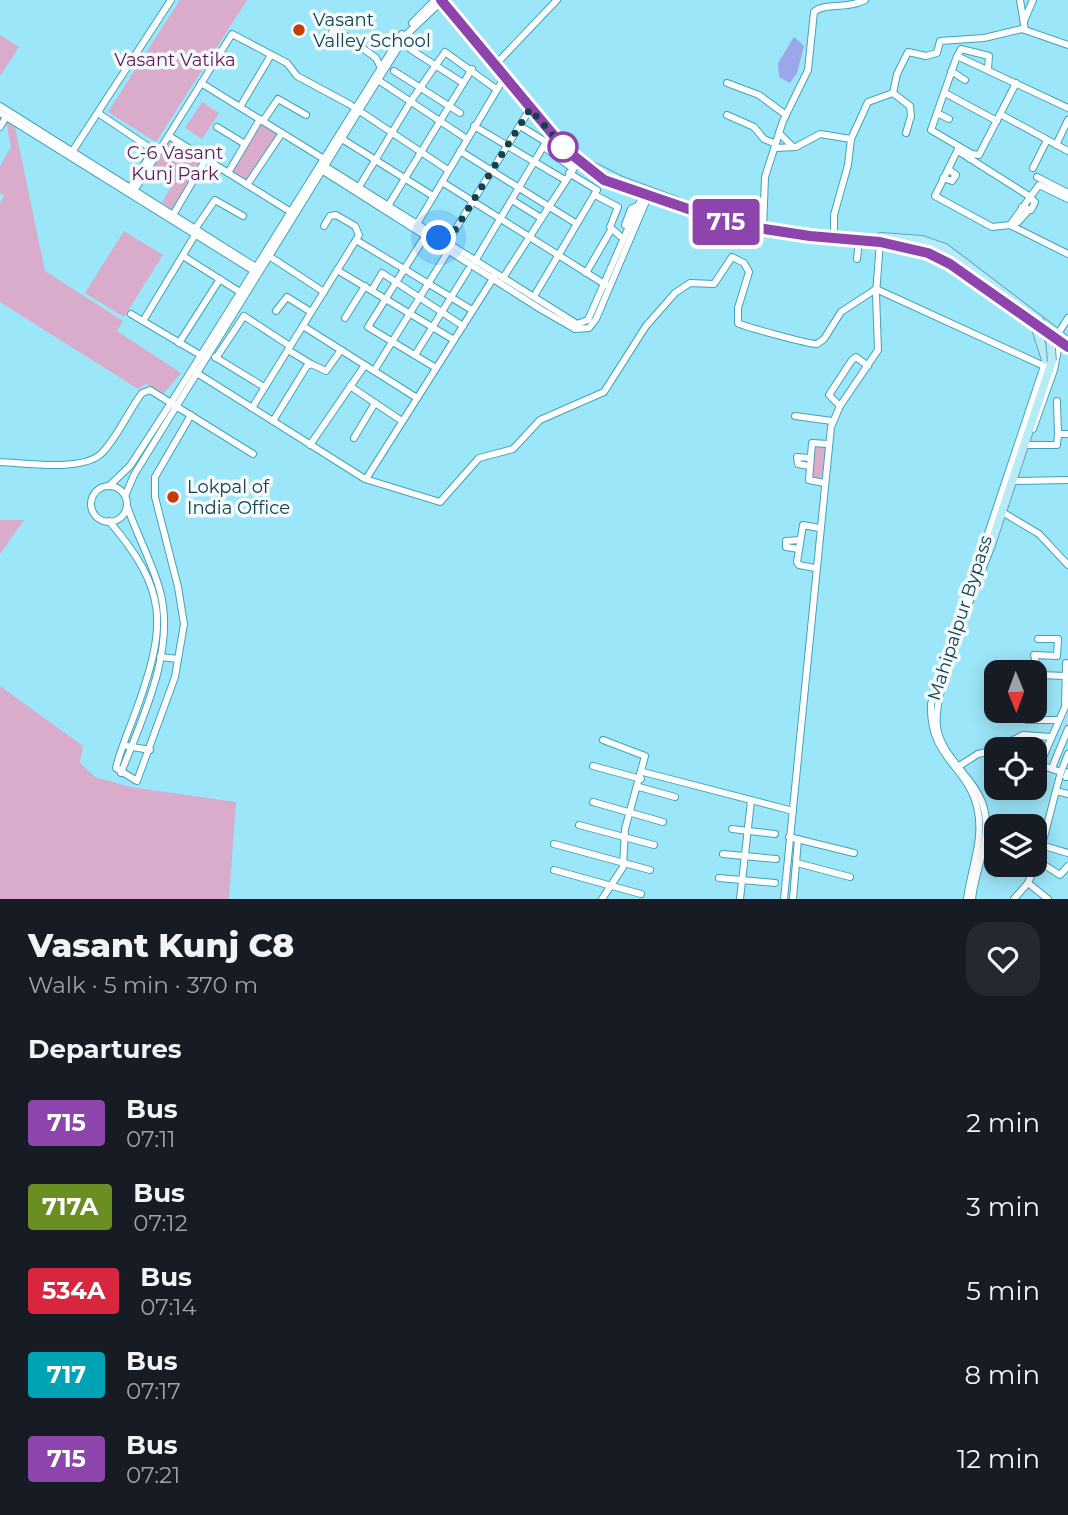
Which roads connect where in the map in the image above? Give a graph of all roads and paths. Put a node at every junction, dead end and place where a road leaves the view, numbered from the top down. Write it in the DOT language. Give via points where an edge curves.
graph roads {
  1 [pos="171,0"];
  2 [pos="435,0"];
  3 [pos="443,0"];
  4 [pos="557,0"];
  5 [pos="864,0"];
  6 [pos="1020,0"];
  7 [pos="1033,0"];
  8 [pos="344,20"];
  9 [pos="1024,26"];
  10 [pos="1068,45"];
  11 [pos="410,49"];
  12 [pos="271,55"];
  13 [pos="958,55"];
  14 [pos="497,63"];
  15 [pos="436,65"];
  16 [pos="380,66"];
  17 [pos="472,69"];
  18 [pos="988,69"];
  19 [pos="394,71"];
  20 [pos="951,71"];
  21 [pos="376,78"];
  22 [pos="505,78"];
  23 [pos="965,80"];
  24 [pos="201,83"];
  25 [pos="463,83"];
  26 [pos="727,83"];
  27 [pos="1016,83"];
  28 [pos="420,88"];
  29 [pos="496,89"];
  30 [pos="893,93"];
  31 [pos="945,93"];
  32 [pos="411,101"];
  33 [pos="0,106"];
  34 [pos="449,106"];
  35 [pos="240,107"];
  36 [pos="1068,108"];
  37 [pos="356,110"];
  38 [pos="529,110"];
  39 [pos="98,113"];
  40 [pos="460,113"];
  41 [pos="937,113"];
  42 [pos="786,114"];
  43 [pos="3,115"];
  44 [pos="306,115"];
  45 [pos="727,115"];
  46 [pos="998,117"];
  47 [pos="949,119"];
  48 [pos="262,120"];
  49 [pos="1068,120"];
  50 [pos="440,121"];
  51 [pos="474,126"];
  52 [pos="520,126"];
  53 [pos="0,127"];
  54 [pos="217,127"];
  55 [pos="282,132"];
  56 [pos="779,133"];
  57 [pos="905,133"];
  58 [pos="392,134"];
  59 [pos="169,136"];
  60 [pos="342,139"];
  61 [pos="467,139"];
  62 [pos="850,139"];
  63 [pos="1047,140"];
  64 [pos="245,144"];
  65 [pos="1056,145"];
  66 [pos="775,146"];
  67 [pos="507,147"];
  68 [pos="544,147"];
  69 [pos="793,148"];
  70 [pos="959,149"];
  71 [pos="460,151"];
  72 [pos="1068,151"];
  73 [pos="72,152"];
  74 [pos="420,153"];
  75 [pos="971,156"];
  76 [pos="206,159"];
  77 [pos="376,160"];
  78 [pos="534,162"];
  79 [pos="322,165"];
  80 [pos="949,167"];
  81 [pos="958,168"];
  82 [pos="448,170"];
  83 [pos="492,171"];
  84 [pos="571,171"];
  85 [pos="228,173"];
  86 [pos="1036,176"];
  87 [pos="405,177"];
  88 [pos="442,181"];
  89 [pos="247,185"];
  90 [pos="359,187"];
  91 [pos="519,187"];
  92 [pos="132,190"];
  93 [pos="1068,193"];
  94 [pos="647,194"];
  95 [pos="595,195"];
  96 [pos="1029,196"];
  97 [pos="433,197"];
  98 [pos="1068,199"];
  99 [pos="512,200"];
  100 [pos="473,201"];
  101 [pos="388,206"];
  102 [pos="549,206"];
  103 [pos="638,206"];
  104 [pos="291,212"];
  105 [pos="173,215"];
  106 [pos="243,216"];
  107 [pos="541,218"];
  108 [pos="500,219"];
  109 [pos="417,224"];
  110 [pos="577,224"];
  111 [pos="1010,224"];
  112 [pos="324,226"];
  113 [pos="763,227"];
  114 [pos="611,230"];
  115 [pos="195,232"];
  116 [pos="834,234"];
  117 [pos="620,236"];
  118 [pos="529,237"];
  119 [pos="356,240"];
  120 [pos="859,240"];
  121 [pos="422,241"];
  122 [pos="915,241"];
  123 [pos="880,242"];
  124 [pos="447,243"];
  125 [pos="1068,254"];
  126 [pos="446,255"];
  127 [pos="558,255"];
  128 [pos="183,256"];
  129 [pos="269,256"];
  130 [pos="858,259"];
  131 [pos="475,261"];
  132 [pos="405,269"];
  133 [pos="337,270"];
  134 [pos="468,270"];
  135 [pos="257,271"];
  136 [pos="586,273"];
  137 [pos="495,276"];
  138 [pos="503,278"];
  139 [pos="220,279"];
  140 [pos="396,282"];
  141 [pos="428,283"];
  142 [pos="605,284"];
  143 [pos="368,288"];
  144 [pos="876,289"];
  145 [pos="324,292"];
  146 [pos="243,293"];
  147 [pos="536,293"];
  148 [pos="419,297"];
  149 [pos="386,298"];
  150 [pos="452,298"];
  151 [pos="472,310"];
  152 [pos="276,311"];
  153 [pos="312,312"];
  154 [pos="410,312"];
  155 [pos="443,312"];
  156 [pos="131,314"];
  157 [pos="345,318"];
  158 [pos="143,321"];
  159 [pos="1036,321"];
  160 [pos="1066,321"];
  161 [pos="303,326"];
  162 [pos="463,326"];
  163 [pos="433,327"];
  164 [pos="582,327"];
  165 [pos="1060,338"];
  166 [pos="454,340"];
  167 [pos="392,342"];
  168 [pos="179,343"];
  169 [pos="1068,347"];
  170 [pos="289,348"];
  171 [pos="341,350"];
  172 [pos="205,355"];
  173 [pos="415,355"];
  174 [pos="216,358"];
  175 [pos="1047,362"];
  176 [pos="311,364"];
  177 [pos="365,365"];
  178 [pos="868,366"];
  179 [pos="436,368"];
  180 [pos="374,371"];
  181 [pos="194,372"];
  182 [pos="350,386"];
  183 [pos="264,387"];
  184 [pos="417,398"];
  185 [pos="1057,401"];
  186 [pos="375,403"];
  187 [pos="174,405"];
  188 [pos="840,406"];
  189 [pos="252,408"];
  190 [pos="191,415"];
  191 [pos="795,416"];
  192 [pos="273,421"];
  193 [pos="402,421"];
  194 [pos="832,421"];
  195 [pos="1058,434"];
  196 [pos="1068,434"];
  197 [pos="354,438"];
  198 [pos="828,444"];
  199 [pos="310,445"];
  200 [pos="1028,445"];
  201 [pos="253,454"];
  202 [pos="810,458"];
  203 [pos="0,462"];
  204 [pos="809,466"];
  205 [pos="366,479"];
  206 [pos="1068,480"];
  207 [pos="1015,481"];
  208 [pos="824,483"];
  209 [pos="108,486"];
  210 [pos="125,496"];
  211 [pos="127,506"];
  212 [pos="1004,513"];
  213 [pos="109,521"];
  214 [pos="819,528"];
  215 [pos="800,540"];
  216 [pos="990,548"];
  217 [pos="799,549"];
  218 [pos="1068,565"];
  219 [pos="815,568"];
  220 [pos="1038,639"];
  221 [pos="160,657"];
  222 [pos="178,659"];
  223 [pos="1035,660"];
  224 [pos="1066,663"];
  225 [pos="1047,675"];
  226 [pos="1065,676"];
  227 [pos="1067,707"];
  228 [pos="1047,720"];
  229 [pos="1058,720"];
  230 [pos="1068,729"];
  231 [pos="1019,737"];
  232 [pos="1051,737"];
  233 [pos="603,740"];
  234 [pos="123,745"];
  235 [pos="1047,745"];
  236 [pos="131,747"];
  237 [pos="150,750"];
  238 [pos="984,753"];
  239 [pos="1068,754"];
  240 [pos="593,766"];
  241 [pos="959,766"];
  242 [pos="1047,767"];
  243 [pos="1052,768"];
  244 [pos="121,773"];
  245 [pos="642,775"];
  246 [pos="1064,775"];
  247 [pos="639,787"];
  248 [pos="1056,791"];
  249 [pos="1068,794"];
  250 [pos="675,797"];
  251 [pos="751,801"];
  252 [pos="593,802"];
  253 [pos="793,811"];
  254 [pos="629,813"];
  255 [pos="663,821"];
  256 [pos="579,825"];
  257 [pos="732,829"];
  258 [pos="747,831"];
  259 [pos="1047,832"];
  260 [pos="775,834"];
  261 [pos="624,837"];
  262 [pos="789,837"];
  263 [pos="799,839"];
  264 [pos="554,844"];
  265 [pos="654,845"];
  266 [pos="1047,847"];
  267 [pos="854,853"];
  268 [pos="1068,853"];
  269 [pos="723,854"];
  270 [pos="745,856"];
  271 [pos="776,859"];
  272 [pos="624,863"];
  273 [pos="797,863"];
  274 [pos="1068,866"];
  275 [pos="1047,867"];
  276 [pos="554,870"];
  277 [pos="650,870"];
  278 [pos="850,877"];
  279 [pos="1031,877"];
  280 [pos="719,878"];
  281 [pos="742,881"];
  282 [pos="775,883"];
  283 [pos="1028,883"];
  284 [pos="612,886"];
  285 [pos="641,894"];
  286 [pos="602,899"];
  287 [pos="740,899"];
  288 [pos="783,899"];
  289 [pos="793,899"];
  290 [pos="970,899"];
  291 [pos="1014,899"];
  292 [pos="1048,899"];
  1 -- 39 [label="street"];
  2 -- 16 [label="street" via="403,32"];
  3 -- 14 [label="main road"];
  3 -- 21 [label="street" via="407,34"];
  3 -- 22 [label="main road"];
  4 -- 14 [label="street"];
  5 -- 42 [label="street" via="846,7 821,6 814,12 808,70"];
  6 -- 9 [label="street"];
  7 -- 9 [label="street"];
  8 -- 16 [label="street" via="332,32 361,46"];
  9 -- 10 [label="street"];
  9 -- 30 [label="street" via="984,38 940,41 937,53 926,56 908,52"];
  11 -- 15 [label="street"];
  12 -- 24 [label="street" via="232,34"];
  12 -- 35 [label="street"];
  12 -- 37 [label="street"];
  13 -- 18 [label="street"];
  13 -- 18 [label="street" via="961,49 989,56"];
  13 -- 20 [label="street"];
  14 -- 94 [label="main road" via="584,161"];
  15 -- 17 [label="street" via="445,52"];
  15 -- 25 [label="street"];
  15 -- 28 [label="street"];
  16 -- 21 [label="street"];
  17 -- 25 [label="street"];
  17 -- 29 [label="street"];
  18 -- 27 [label="street"];
  19 -- 28 [label="street"];
  20 -- 23 [label="street"];
  20 -- 31 [label="street"];
  21 -- 32 [label="street"];
  21 -- 37 [label="street"];
  22 -- 29 [label="street"];
  22 -- 38 [label="main road"];
  24 -- 35 [label="street"];
  24 -- 59 [label="street"];
  25 -- 34 [label="street"];
  26 -- 42 [label="street" via="759,95"];
  27 -- 36 [label="street"];
  27 -- 46 [label="street"];
  28 -- 32 [label="street"];
  28 -- 34 [label="street"];
  29 -- 51 [label="street"];
  30 -- 57 [label="street" via="910,106"];
  30 -- 62 [label="street" via="868,102"];
  31 -- 41 [label="street"];
  31 -- 46 [label="street"];
  32 -- 50 [label="street"];
  32 -- 58 [label="street"];
  33 -- 73 [label="street"];
  34 -- 40 [label="street"];
  34 -- 50 [label="street"];
  35 -- 48 [label="street"];
  37 -- 58 [label="street"];
  37 -- 60 [label="street"];
  37 -- 79 [label="street"];
  38 -- 52 [label="street"];
  38 -- 84 [label="main road"];
  39 -- 73 [label="street"];
  39 -- 92 [label="street" via="153,150"];
  41 -- 47 [label="street"];
  41 -- 70 [label="street" via="931,131"];
  42 -- 56 [label="street"];
  43 -- 53 [label="street"];
  43 -- 115 [label="street"];
  44 -- 48 [label="street" via="278,99"];
  45 -- 66 [label="street" via="754,127"];
  46 -- 63 [label="street"];
  46 -- 75 [label="street" via="979,155"];
  48 -- 55 [label="street"];
  48 -- 64 [label="street"];
  49 -- 65 [label="street"];
  50 -- 61 [label="street"];
  50 -- 74 [label="street"];
  51 -- 61 [label="street"];
  51 -- 67 [label="street"];
  52 -- 67 [label="street"];
  52 -- 68 [label="street" via="545,141"];
  54 -- 64 [label="street"];
  55 -- 79 [label="street"];
  55 -- 89 [label="street"];
  56 -- 66 [label="street"];
  56 -- 69 [label="street"];
  58 -- 74 [label="street"];
  58 -- 77 [label="street"];
  59 -- 76 [label="street"];
  59 -- 92 [label="street"];
  60 -- 77 [label="street"];
  60 -- 79 [label="street"];
  61 -- 71 [label="street"];
  62 -- 69 [label="street" via="820,134"];
  62 -- 116 [label="street"];
  63 -- 65 [label="street"];
  63 -- 86 [label="street"];
  64 -- 85 [label="street"];
  65 -- 72 [label="street"];
  66 -- 69 [label="street"];
  66 -- 113 [label="street" via="765,177"];
  67 -- 78 [label="street"];
  67 -- 83 [label="street"];
  68 -- 78 [label="street"];
  68 -- 84 [label="street"];
  70 -- 75 [label="street"];
  70 -- 80 [label="street"];
  71 -- 82 [label="street"];
  71 -- 83 [label="street"];
  73 -- 92 [label="street"];
  74 -- 82 [label="street"];
  74 -- 87 [label="street"];
  75 -- 96 [label="street"];
  76 -- 85 [label="street"];
  76 -- 105 [label="street"];
  77 -- 87 [label="street"];
  77 -- 90 [label="street"];
  78 -- 84 [label="street"];
  78 -- 91 [label="street"];
  79 -- 90 [label="street"];
  79 -- 104 [label="street"];
  79 -- 129 [label="street"];
  79 -- 137 [label="street"];
  80 -- 81 [label="street"];
  80 -- 111 [label="street" via="936,197 992,228"];
  82 -- 88 [label="street"];
  83 -- 91 [label="street"];
  83 -- 100 [label="street"];
  84 -- 94 [label="main road"];
  84 -- 95 [label="street" via="596,189"];
  84 -- 102 [label="street"];
  85 -- 89 [label="street"];
  86 -- 93 [label="street"];
  86 -- 96 [label="street"];
  86 -- 98 [label="street"];
  87 -- 97 [label="street"];
  87 -- 101 [label="street"];
  88 -- 97 [label="street"];
  88 -- 100 [label="street"];
  89 -- 104 [label="street"];
  90 -- 101 [label="street"];
  91 -- 99 [label="street"];
  91 -- 102 [label="street"];
  92 -- 105 [label="street"];
  94 -- 103 [label="street"];
  94 -- 113 [label="main road"];
  94 -- 142 [label="street"];
  95 -- 110 [label="street"];
  95 -- 114 [label="street" via="618,207"];
  96 -- 111 [label="street" via="1025,209"];
  97 -- 109 [label="street"];
  99 -- 107 [label="street"];
  99 -- 108 [label="street"];
  100 -- 108 [label="street"];
  100 -- 124 [label="street"];
  101 -- 109 [label="street"];
  102 -- 107 [label="street"];
  102 -- 110 [label="street"];
  103 -- 117 [label="street" via="631,209"];
  103 -- 142 [label="street"];
  104 -- 135 [label="street"];
  105 -- 115 [label="street"];
  106 -- 115 [label="street" via="215,200"];
  107 -- 118 [label="street"];
  108 -- 118 [label="street"];
  108 -- 131 [label="street"];
  109 -- 124 [label="street"];
  110 -- 127 [label="street"];
  111 -- 125 [label="street"];
  112 -- 119 [label="street" via="331,215 338,216 358,228"];
  113 -- 116 [label="main road"];
  113 -- 120 [label="main road"];
  114 -- 117 [label="street"];
  114 -- 136 [label="street"];
  115 -- 128 [label="street"];
  115 -- 135 [label="street"];
  116 -- 122 [label="main road"];
  117 -- 142 [label="street"];
  118 -- 127 [label="street"];
  118 -- 138 [label="street"];
  119 -- 132 [label="street"];
  119 -- 133 [label="street"];
  120 -- 123 [label="main road"];
  120 -- 130 [label="street"];
  121 -- 132 [label="street"];
  122 -- 159 [label="main road" via="947,255"];
  122 -- 165 [label="main road" via="932,242 958,257"];
  123 -- 144 [label="street"];
  123 -- 159 [label="main road" via="921,250 944,261"];
  124 -- 131 [label="street"];
  126 -- 141 [label="street"];
  127 -- 136 [label="street"];
  127 -- 147 [label="street"];
  128 -- 139 [label="street"];
  128 -- 158 [label="street"];
  129 -- 135 [label="street"];
  129 -- 145 [label="street"];
  131 -- 137 [label="street"];
  132 -- 140 [label="street"];
  132 -- 141 [label="street"];
  133 -- 143 [label="street"];
  133 -- 145 [label="street"];
  134 -- 150 [label="street"];
  135 -- 146 [label="street"];
  136 -- 142 [label="street"];
  137 -- 138 [label="street"];
  137 -- 151 [label="street"];
  137 -- 164 [label="street" via="542,310"];
  138 -- 164 [label="street"];
  139 -- 146 [label="street"];
  139 -- 168 [label="street"];
  140 -- 143 [label="street" via="382,273"];
  140 -- 148 [label="street"];
  140 -- 149 [label="street"];
  141 -- 148 [label="street"];
  141 -- 150 [label="street"];
  142 -- 164 [label="street" via="592,326"];
  143 -- 149 [label="street"];
  143 -- 157 [label="street"];
  144 -- 175 [label="street"];
  144 -- 178 [label="street" via="879,347"];
  144 -- 205 [label="street" via="841,312 821,342 810,344 740,325 738,308 749,272 733,257 714,284 690,283 675,293 646,326 604,392 540,420 513,449 479,458 440,502"];
  145 -- 153 [label="street"];
  146 -- 172 [label="street"];
  148 -- 154 [label="street"];
  148 -- 155 [label="street"];
  149 -- 154 [label="street"];
  149 -- 167 [label="street" via="368,327"];
  150 -- 151 [label="street"];
  150 -- 155 [label="street"];
  151 -- 162 [label="street"];
  152 -- 153 [label="street" via="287,297"];
  153 -- 161 [label="street"];
  154 -- 163 [label="street"];
  154 -- 167 [label="street"];
  155 -- 162 [label="street"];
  155 -- 163 [label="street"];
  156 -- 158 [label="street"];
  158 -- 168 [label="street"];
  159 -- 165 [label="main road"];
  159 -- 175 [label="main road, bridge" via="1051,339"];
  160 -- 165 [label="street"];
  161 -- 170 [label="street"];
  161 -- 171 [label="street"];
  162 -- 166 [label="street"];
  163 -- 166 [label="street"];
  163 -- 173 [label="street"];
  165 -- 169 [label="main road"];
  165 -- 175 [label="street, Mahipalpur Bypass"];
  165 -- 200 [label="street, Mahipalpur Bypass"];
  166 -- 179 [label="street"];
  167 -- 173 [label="street"];
  167 -- 180 [label="street"];
  168 -- 172 [label="street"];
  170 -- 174 [label="street" via="244,316"];
  170 -- 176 [label="street"];
  170 -- 183 [label="street"];
  171 -- 176 [label="street" via="326,372"];
  171 -- 177 [label="street"];
  172 -- 174 [label="street"];
  172 -- 181 [label="street"];
  173 -- 179 [label="street"];
  174 -- 183 [label="street"];
  175 -- 216 [label="main road"];
  175 -- 290 [label="street, Mahipalpur Bypass" via="931,704 937,744 978,809"];
  176 -- 192 [label="street"];
  177 -- 180 [label="street"];
  177 -- 182 [label="street"];
  178 -- 188 [label="street"];
  178 -- 188 [label="street" via="852,359 829,395"];
  179 -- 184 [label="street"];
  180 -- 184 [label="street"];
  181 -- 187 [label="street"];
  181 -- 189 [label="street"];
  182 -- 186 [label="street"];
  182 -- 199 [label="street"];
  183 -- 189 [label="street"];
  184 -- 193 [label="street"];
  185 -- 195 [label="street"];
  186 -- 193 [label="street"];
  186 -- 197 [label="street"];
  187 -- 190 [label="street"];
  187 -- 203 [label="street" via="153,391 142,393 102,453 84,463"];
  187 -- 209 [label="street" via="130,466"];
  187 -- 210 [label="street"];
  188 -- 194 [label="street"];
  189 -- 192 [label="street"];
  190 -- 201 [label="street"];
  190 -- 222 [label="street" via="160,464 154,489 183,611"];
  191 -- 194 [label="street"];
  192 -- 199 [label="street"];
  193 -- 205 [label="street"];
  194 -- 198 [label="street"];
  195 -- 196 [label="street"];
  195 -- 200 [label="street" via="1057,445"];
  198 -- 202 [label="street" via="812,443"];
  198 -- 208 [label="street"];
  199 -- 205 [label="street"];
  200 -- 207 [label="street, Mahipalpur Bypass"];
  202 -- 204 [label="street"];
  202 -- 204 [label="street" via="797,457 798,464"];
  204 -- 208 [label="street" via="810,481"];
  206 -- 207 [label="street"];
  207 -- 212 [label="street, Mahipalpur Bypass"];
  208 -- 214 [label="street"];
  209 -- 210 [label="street"];
  209 -- 213 [label="street" via="97,490 92,503 98,517"];
  210 -- 211 [label="street"];
  211 -- 213 [label="street" via="121,517"];
  211 -- 221 [label="street" via="160,590 165,618"];
  212 -- 216 [label="street, Mahipalpur Bypass"];
  212 -- 218 [label="street" via="1040,534"];
  213 -- 234 [label="street" via="138,559 158,609 151,665"];
  214 -- 215 [label="street" via="803,525"];
  214 -- 219 [label="street"];
  215 -- 217 [label="street"];
  215 -- 217 [label="street" via="786,541 786,547"];
  216 -- 241 [label="street, Mahipalpur Bypass" via="937,703 939,734"];
  217 -- 219 [label="street" via="797,564"];
  219 -- 253 [label="street"];
  220 -- 223 [label="street" via="1058,639 1057,656 1034,656"];
  221 -- 222 [label="street"];
  221 -- 236 [label="street"];
  222 -- 237 [label="street"];
  224 -- 226 [label="street"];
  225 -- 226 [label="street"];
  226 -- 227 [label="street"];
  227 -- 229 [label="street"];
  228 -- 229 [label="street"];
  229 -- 232 [label="street"];
  230 -- 243 [label="street"];
  231 -- 232 [label="street"];
  232 -- 235 [label="street"];
  233 -- 245 [label="street" via="644,755"];
  234 -- 236 [label="street"];
  234 -- 244 [label="street" via="116,768"];
  236 -- 237 [label="street"];
  236 -- 244 [label="street"];
  237 -- 244 [label="street" via="138,780"];
  238 -- 241 [label="street"];
  239 -- 246 [label="street"];
  240 -- 245 [label="street"];
  241 -- 290 [label="street, Mahipalpur Bypass" via="984,810 984,841"];
  242 -- 243 [label="street"];
  243 -- 246 [label="street"];
  245 -- 247 [label="street"];
  245 -- 251 [label="street"];
  246 -- 248 [label="street"];
  247 -- 250 [label="street"];
  247 -- 254 [label="street"];
  248 -- 249 [label="street"];
  248 -- 259 [label="street"];
  251 -- 253 [label="street"];
  251 -- 258 [label="street"];
  252 -- 254 [label="street"];
  253 -- 262 [label="street"];
  254 -- 255 [label="street"];
  254 -- 261 [label="street"];
  256 -- 261 [label="street"];
  257 -- 258 [label="street"];
  258 -- 260 [label="street"];
  258 -- 270 [label="street"];
  261 -- 265 [label="street"];
  261 -- 272 [label="street"];
  262 -- 263 [label="street"];
  262 -- 288 [label="street"];
  263 -- 267 [label="street"];
  263 -- 273 [label="street"];
  264 -- 272 [label="street"];
  266 -- 268 [label="street"];
  269 -- 270 [label="street"];
  270 -- 271 [label="street"];
  270 -- 281 [label="street"];
  272 -- 277 [label="street"];
  272 -- 284 [label="street"];
  273 -- 278 [label="street"];
  273 -- 289 [label="street"];
  274 -- 275 [label="street" via="1060,876"];
  276 -- 284 [label="street"];
  279 -- 283 [label="street"];
  280 -- 281 [label="street"];
  281 -- 282 [label="street"];
  281 -- 287 [label="street"];
  283 -- 291 [label="street"];
  283 -- 292 [label="street"];
  284 -- 285 [label="street"];
  284 -- 286 [label="street"];
}
